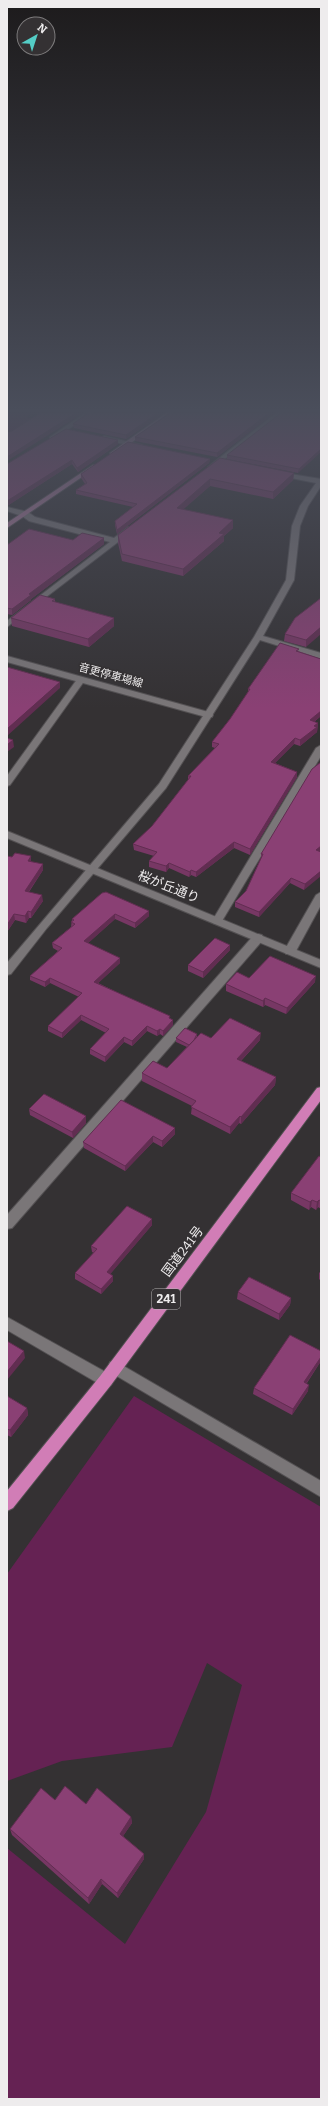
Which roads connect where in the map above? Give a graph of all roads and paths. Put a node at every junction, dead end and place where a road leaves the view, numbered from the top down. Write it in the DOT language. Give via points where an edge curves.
graph roads {
  1 [pos="15,511"];
  2 [pos="29,511"];
  3 [pos="302,511"];
  4 [pos="25,514"];
  5 [pos="140,522"];
  6 [pos="7,526"];
  7 [pos="116,541"];
  8 [pos="7,626"];
  9 [pos="258,637"];
  10 [pos="321,656"];
  11 [pos="7,659"];
  12 [pos="81,680"];
  13 [pos="209,715"];
  14 [pos="321,748"];
  15 [pos="7,783"];
  16 [pos="7,834"];
  17 [pos="93,870"];
  18 [pos="321,894"];
  19 [pos="217,921"];
  20 [pos="258,938"];
  21 [pos="290,951"];
  22 [pos="321,964"];
  23 [pos="7,971"];
  24 [pos="321,1091"];
  25 [pos="7,1224"];
  26 [pos="7,1323"];
  27 [pos="115,1367"];
  28 [pos="106,1380"];
  29 [pos="321,1490"];
  30 [pos="7,1503"];
  1 -- 4 [label="street"];
  2 -- 4 [label="main road"];
  3 -- 9 [label="street" via="296,526 290,580"];
  4 -- 6 [label="main road"];
  4 -- 7 [label="street" via="32,519"];
  5 -- 7 [label="street"];
  7 -- 8 [label="street"];
  9 -- 10 [label="street"];
  9 -- 13 [label="street"];
  11 -- 12 [label="street, 音更停車場線"];
  12 -- 13 [label="street, 音更停車場線"];
  12 -- 15 [label="street"];
  13 -- 17 [label="street" via="164,786"];
  14 -- 19 [label="street"];
  16 -- 17 [label="street, 桜が丘通り"];
  17 -- 19 [label="street, 桜が丘通り"];
  17 -- 23 [label="street"];
  18 -- 21 [label="street"];
  19 -- 20 [label="street, 桜が丘通り"];
  20 -- 21 [label="street, 桜が丘通り"];
  20 -- 25 [label="street"];
  21 -- 22 [label="street, 桜が丘通り"];
  24 -- 27 [label="highway, 国道241号 / 241"];
  26 -- 28 [label="street"];
  27 -- 28 [label="highway, 国道241号 / 241"];
  27 -- 29 [label="street"];
  28 -- 30 [label="highway, 国道241号 / 241"];
}
